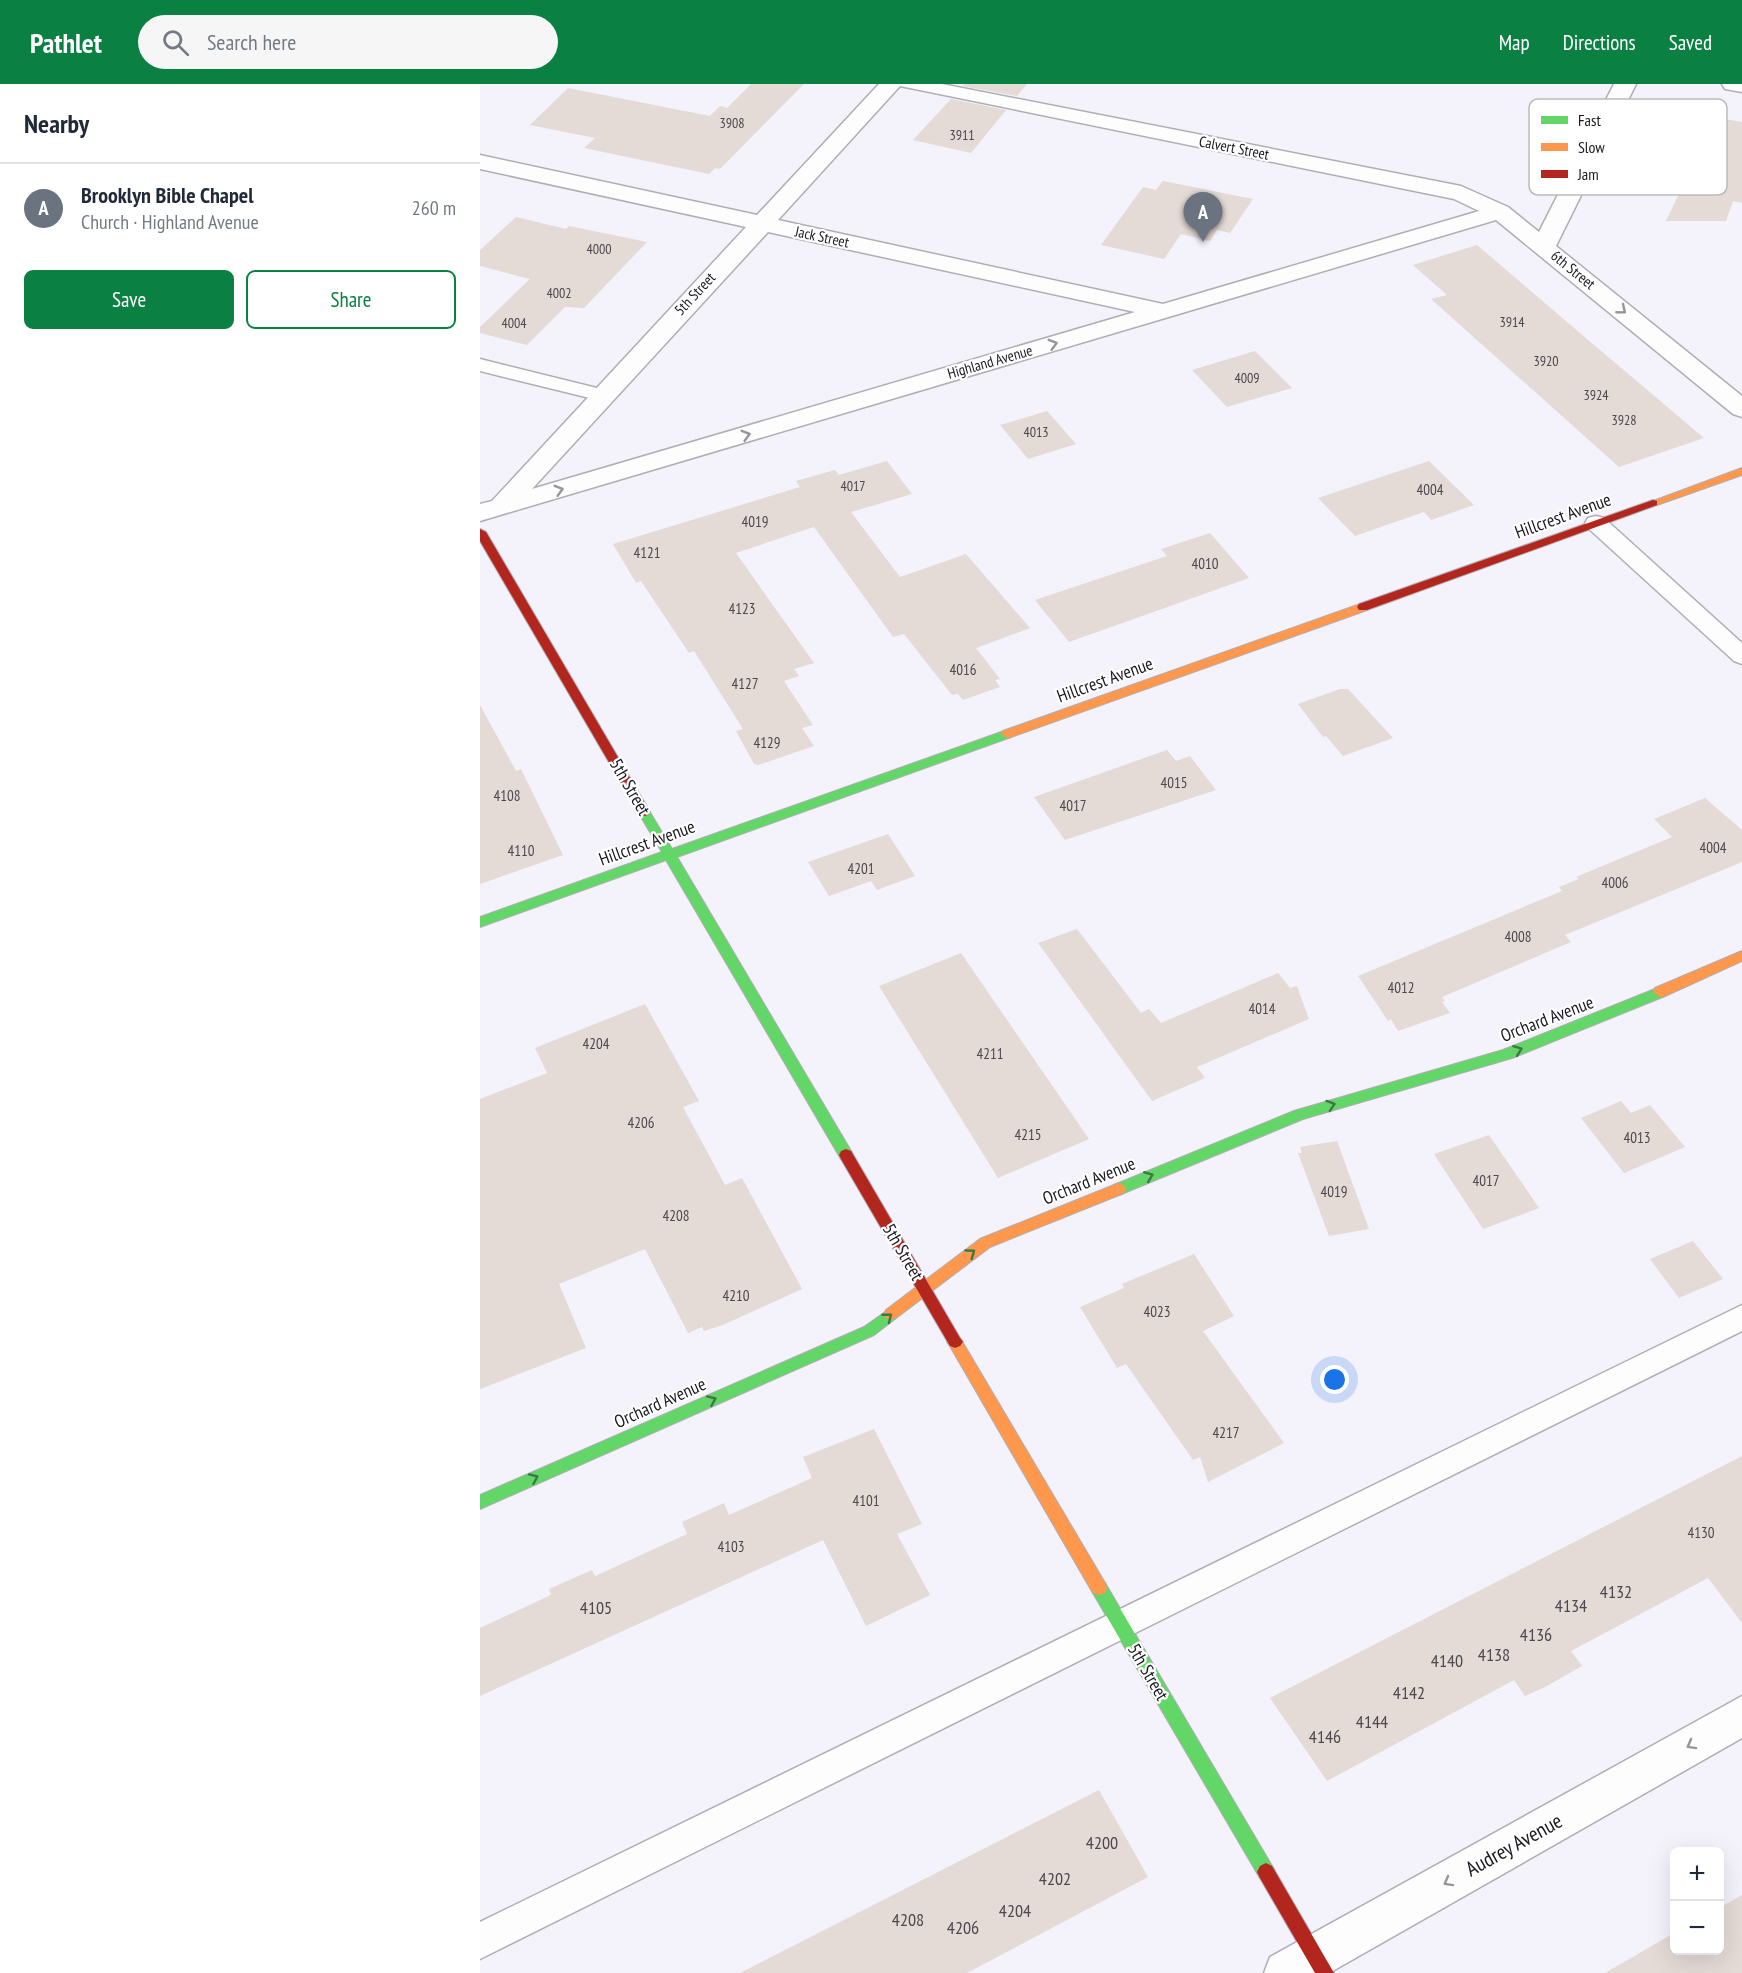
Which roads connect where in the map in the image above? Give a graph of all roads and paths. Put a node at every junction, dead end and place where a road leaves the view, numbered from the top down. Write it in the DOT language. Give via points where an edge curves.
graph roads {
  1 [pos="891,84"];
  2 [pos="909,84"];
  3 [pos="1626,84"];
  4 [pos="1733,84"];
  5 [pos="1742,86"];
  6 [pos="1618,99"];
  7 [pos="480,162"];
  8 [pos="1570,195"];
  9 [pos="1500,212"];
  10 [pos="760,223"];
  11 [pos="1544,246"];
  12 [pos="1164,311"];
  13 [pos="480,365"];
  14 [pos="602,395"];
  15 [pos="1742,409"];
  16 [pos="1742,471"];
  17 [pos="491,510"];
  18 [pos="1596,523"];
  19 [pos="480,532"];
  20 [pos="1742,656"];
  21 [pos="669,855"];
  22 [pos="480,922"];
  23 [pos="1742,956"];
  24 [pos="924,1288"];
  25 [pos="1742,1317"];
  26 [pos="480,1502"];
  27 [pos="1120,1624"];
  28 [pos="1742,1716"];
  29 [pos="480,1941"];
  30 [pos="1309,1967"];
  1 -- 10 [label="street, 5th Street"];
  2 -- 9 [label="street, Calvert Street" via="1461,193"];
  3 -- 6 [label="street, 6th Street"];
  4 -- 5 [label="street"];
  7 -- 10 [label="street, Jack Street"];
  8 -- 11 [label="street, 6th Street"];
  9 -- 11 [label="street, Calvert Street"];
  9 -- 12 [label="street, Highland Avenue"];
  10 -- 12 [label="street, Jack Street"];
  10 -- 14 [label="street, 5th Street"];
  11 -- 15 [label="street, 6th Street, one-way"];
  17 -- 12 [label="street, Highland Avenue, one-way"];
  13 -- 14 [label="lane"];
  14 -- 17 [label="street, 5th Street"];
  16 -- 18 [label="street, Hillcrest Avenue"];
  18 -- 20 [label="lane"];
  18 -- 21 [label="street, Hillcrest Avenue"];
  19 -- 21 [label="street, 5th Street"];
  21 -- 22 [label="street, Hillcrest Avenue"];
  21 -- 24 [label="street, 5th Street"];
  24 -- 23 [label="street, Orchard Avenue, one-way" via="986,1243 1277,1124 1360,1095 1507,1054"];
  26 -- 24 [label="street, Orchard Avenue, one-way" via="869,1331"];
  24 -- 27 [label="street, 5th Street"];
  25 -- 27 [label="lane"];
  27 -- 29 [label="lane"];
  27 -- 30 [label="street, 5th Street"];
  28 -- 30 [label="street, Audrey Avenue, one-way"];
}
